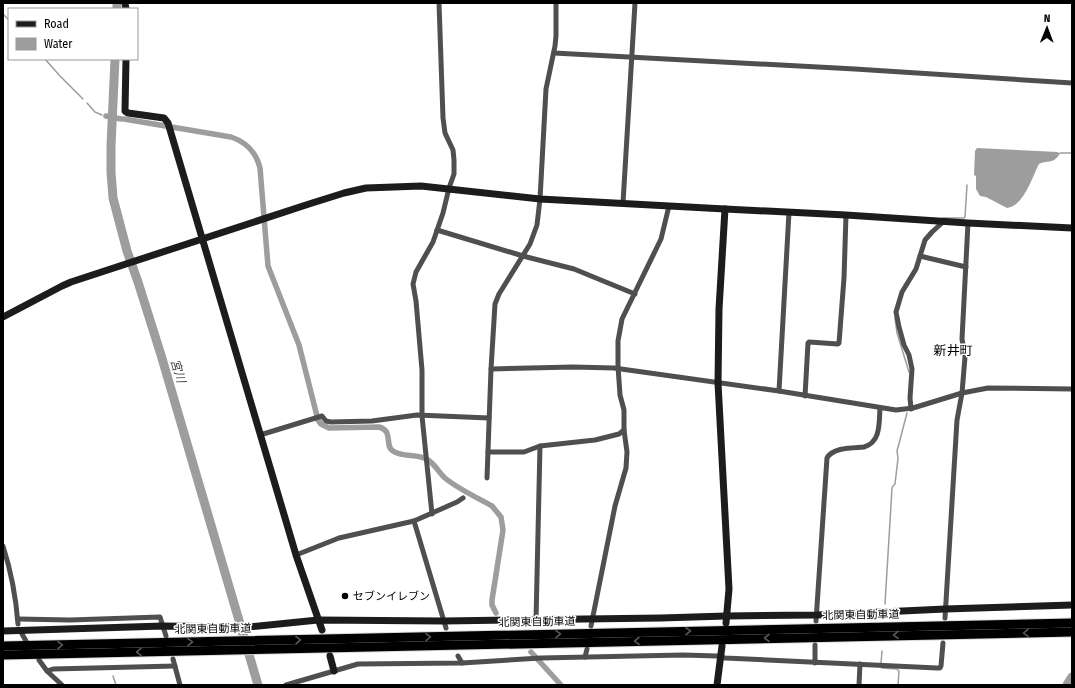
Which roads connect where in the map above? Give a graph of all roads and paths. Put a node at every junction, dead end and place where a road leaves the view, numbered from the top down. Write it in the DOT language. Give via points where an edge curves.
graph roads {
  1 [pos="439,3"];
  2 [pos="556,3"];
  3 [pos="635,3"];
  4 [pos="554,53"];
  5 [pos="632,58"];
  6 [pos="126,60"];
  7 [pos="1072,83"];
  8 [pos="449,188"];
  9 [pos="540,199"];
  10 [pos="623,203"];
  11 [pos="669,206"];
  12 [pos="725,209"];
  13 [pos="789,212"];
  14 [pos="846,215"];
  15 [pos="943,222"];
  16 [pos="968,223"];
  17 [pos="1072,228"];
  18 [pos="437,230"];
  19 [pos="202,240"];
  20 [pos="523,256"];
  21 [pos="920,256"];
  22 [pos="966,267"];
  23 [pos="635,294"];
  24 [pos="3,317"];
  25 [pos="491,369"];
  26 [pos="618,369"];
  27 [pos="718,383"];
  28 [pos="1072,389"];
  29 [pos="779,391"];
  30 [pos="962,393"];
  31 [pos="805,396"];
  32 [pos="880,408"];
  33 [pos="911,408"];
  34 [pos="422,416"];
  35 [pos="489,418"];
  36 [pos="624,430"];
  37 [pos="260,436"];
  38 [pos="540,446"];
  39 [pos="488,452"];
  40 [pos="487,478"];
  41 [pos="463,498"];
  42 [pos="432,514"];
  43 [pos="414,521"];
  44 [pos="3,546"];
  45 [pos="296,555"];
  46 [pos="1072,605"];
  47 [pos="945,609"];
  48 [pos="817,618"];
  49 [pos="945,618"];
  50 [pos="318,620"];
  51 [pos="536,620"];
  52 [pos="726,620"];
  53 [pos="592,623"];
  54 [pos="445,625"];
  55 [pos="163,626"];
  56 [pos="1069,627"];
  57 [pos="322,630"];
  58 [pos="3,631"];
  59 [pos="22,634"];
  60 [pos="166,636"];
  61 [pos="24,643"];
  62 [pos="943,643"];
  63 [pos="233,645"];
  64 [pos="815,645"];
  65 [pos="3,646"];
  66 [pos="722,646"];
  67 [pos="587,649"];
  68 [pos="3,655"];
  69 [pos="330,656"];
  70 [pos="458,656"];
  71 [pos="585,657"];
  72 [pos="721,657"];
  73 [pos="173,659"];
  74 [pos="39,660"];
  75 [pos="462,663"];
  76 [pos="815,663"];
  77 [pos="860,664"];
  78 [pos="175,666"];
  79 [pos="334,670"];
  80 [pos="47,671"];
  81 [pos="62,685"];
  82 [pos="180,685"];
  83 [pos="286,685"];
  84 [pos="718,685"];
  85 [pos="859,685"];
  1 -- 8 [label="street" via="443,118 454,160 454,174"];
  2 -- 4 [label="street"];
  3 -- 5 [label="street"];
  4 -- 5 [label="street"];
  4 -- 9 [label="street" via="546,89"];
  5 -- 7 [label="street"];
  5 -- 10 [label="street"];
  6 -- 19 [label="street" via="125,110 128,113 164,118 168,123"];
  8 -- 9 [label="street"];
  8 -- 18 [label="street"];
  8 -- 19 [label="street" via="366,188"];
  9 -- 10 [label="street"];
  9 -- 20 [label="street" via="537,225"];
  10 -- 11 [label="street"];
  11 -- 12 [label="street"];
  11 -- 23 [label="street" via="661,239"];
  12 -- 13 [label="street"];
  12 -- 27 [label="street"];
  13 -- 14 [label="street"];
  13 -- 29 [label="street"];
  14 -- 15 [label="street"];
  14 -- 31 [label="street" via="839,343 808,343"];
  15 -- 16 [label="street"];
  15 -- 21 [label="street" via="925,240"];
  16 -- 17 [label="street"];
  16 -- 22 [label="street"];
  18 -- 20 [label="street"];
  18 -- 34 [label="street" via="416,272 413,284 422,370"];
  19 -- 24 [label="street" via="62,286"];
  19 -- 37 [label="street"];
  20 -- 23 [label="street" via="574,269"];
  20 -- 25 [label="street" via="495,304"];
  21 -- 22 [label="street"];
  21 -- 33 [label="street" via="916,269 902,292 896,312 912,369"];
  22 -- 30 [label="street"];
  23 -- 26 [label="street" via="622,319 618,342"];
  25 -- 26 [label="street"];
  25 -- 35 [label="street"];
  26 -- 27 [label="street"];
  26 -- 36 [label="street"];
  27 -- 29 [label="street"];
  27 -- 52 [label="street" via="729,589"];
  28 -- 30 [label="street" via="996,387"];
  29 -- 31 [label="street"];
  30 -- 33 [label="street"];
  30 -- 47 [label="street" via="957,420"];
  31 -- 32 [label="street"];
  32 -- 33 [label="street"];
  32 -- 48 [label="street" via="874,442 864,447 837,450 828,458"];
  34 -- 35 [label="street"];
  34 -- 37 [label="street" via="331,422 322,416"];
  34 -- 42 [label="street"];
  35 -- 39 [label="street"];
  36 -- 38 [label="street" via="619,434 594,440"];
  36 -- 53 [label="street" via="626,468 615,506"];
  37 -- 45 [label="street"];
  38 -- 39 [label="street" via="524,452"];
  38 -- 51 [label="street"];
  39 -- 40 [label="street"];
  41 -- 42 [label="street"];
  42 -- 43 [label="street"];
  43 -- 45 [label="street" via="339,538"];
  43 -- 54 [label="street"];
  44 -- 55 [label="street" via="9,565 18,621 160,617"];
  45 -- 50 [label="street"];
  46 -- 47 [label="street"];
  47 -- 48 [label="street"];
  47 -- 49 [label="street"];
  48 -- 52 [label="street"];
  50 -- 54 [label="street"];
  50 -- 55 [label="street" via="248,627"];
  50 -- 57 [label="street"];
  51 -- 53 [label="street"];
  51 -- 54 [label="street"];
  52 -- 53 [label="street" via="661,618"];
  55 -- 58 [label="street"];
  55 -- 60 [label="street"];
  56 -- 63 [label="highway, 北関東自動車道"];
  59 -- 61 [label="street"];
  61 -- 63 [label="highway, 北関東自動車道, one-way"];
  61 -- 65 [label="highway, 北関東自動車道"];
  62 -- 77 [label="street" via="939,668"];
  63 -- 68 [label="highway, 北関東自動車道, one-way"];
  64 -- 76 [label="street"];
  66 -- 72 [label="street"];
  67 -- 71 [label="street"];
  69 -- 79 [label="street"];
  70 -- 75 [label="street"];
  71 -- 72 [label="street"];
  71 -- 75 [label="street"];
  72 -- 76 [label="street"];
  72 -- 84 [label="street"];
  73 -- 78 [label="street"];
  74 -- 80 [label="street"];
  75 -- 79 [label="street" via="358,664"];
  76 -- 77 [label="street"];
  77 -- 85 [label="street"];
  78 -- 80 [label="street"];
  78 -- 82 [label="street"];
  79 -- 83 [label="street"];
  80 -- 81 [label="street"];
}
